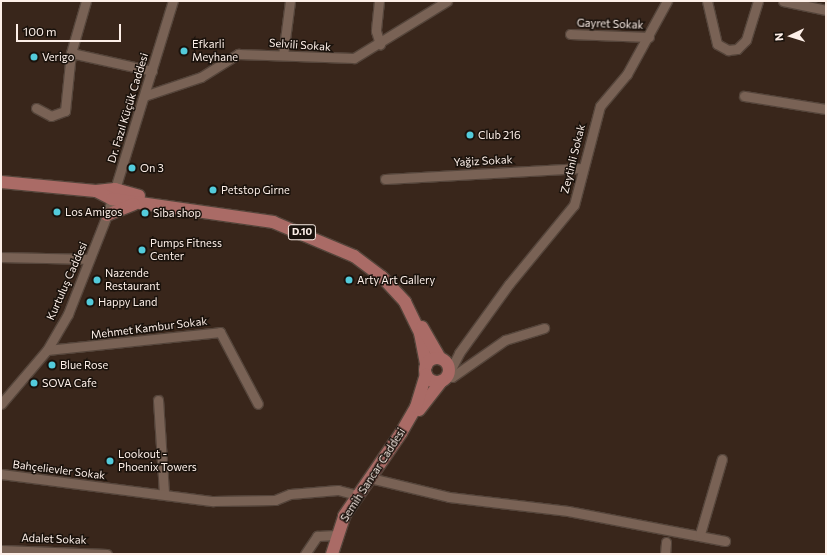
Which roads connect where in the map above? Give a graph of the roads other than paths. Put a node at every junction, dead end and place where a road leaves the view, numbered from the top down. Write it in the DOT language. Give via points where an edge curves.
graph roads {
  1 [pos="86,1"];
  2 [pos="173,1"];
  3 [pos="290,1"];
  4 [pos="379,1"];
  5 [pos="448,1"];
  6 [pos="667,1"];
  7 [pos="707,1"];
  8 [pos="758,1"];
  9 [pos="784,1"];
  10 [pos="826,10"];
  11 [pos="570,34"];
  12 [pos="649,37"];
  13 [pos="380,44"];
  14 [pos="71,53"];
  15 [pos="283,55"];
  16 [pos="152,71"];
  17 [pos="144,96"];
  18 [pos="744,96"];
  19 [pos="36,108"];
  20 [pos="826,109"];
  21 [pos="583,168"];
  22 [pos="385,179"];
  23 [pos="1,182"];
  24 [pos="114,194"];
  25 [pos="147,202"];
  26 [pos="161,204"];
  27 [pos="107,215"];
  28 [pos="1,257"];
  29 [pos="89,259"];
  30 [pos="413,317"];
  31 [pos="544,328"];
  32 [pos="47,350"];
  33 [pos="459,353"];
  34 [pos="442,359"];
  35 [pos="426,370"];
  36 [pos="446,377"];
  37 [pos="158,400"];
  38 [pos="1,404"];
  39 [pos="258,404"];
  40 [pos="409,420"];
  41 [pos="722,459"];
  42 [pos="1,474"];
  43 [pos="370,478"];
  44 [pos="164,494"];
  45 [pos="357,495"];
  46 [pos="700,534"];
  47 [pos="335,535"];
  48 [pos="666,542"];
  49 [pos="725,542"];
  50 [pos="1,550"];
  51 [pos="107,554"];
  52 [pos="305,554"];
  53 [pos="332,554"];
  54 [pos="664,554"];
  1 -- 14 [label="street"];
  2 -- 16 [label="street, Dr. Fazıl Küçük Caddesi"];
  3 -- 15 [label="street"];
  4 -- 13 [label="street" via="376,31"];
  5 -- 13 [label="street, Selvili Sokak"];
  6 -- 12 [label="street, Zeytinli Sokak"];
  7 -- 8 [label="street" via="717,44 728,50 737,49 746,40"];
  9 -- 10 [label="street"];
  11 -- 12 [label="street, Gayret Sokak"];
  12 -- 21 [label="street, Zeytinli Sokak" via="627,74 600,106"];
  13 -- 15 [label="street, Selvili Sokak" via="354,58 340,60"];
  14 -- 16 [label="street"];
  14 -- 19 [label="street" via="66,111 51,116"];
  15 -- 17 [label="street, Selvili Sokak" via="238,54 197,79"];
  16 -- 17 [label="street, Dr. Fazıl Küçük Caddesi"];
  17 -- 24 [label="street, Dr. Fazıl Küçük Caddesi"];
  18 -- 20 [label="street"];
  21 -- 22 [label="street, Yağiz Sokak"];
  21 -- 33 [label="street, Zeytinli Sokak" via="574,205 519,271"];
  23 -- 24 [label="main road, D.10" via="96,190"];
  24 -- 25 [label="main road, D.10"];
  24 -- 26 [label="main road, D.10"];
  24 -- 27 [label="street, Kurtuluş Caddesi"];
  25 -- 26 [label="main road, D.10"];
  25 -- 27 [label="main road" via="118,208"];
  26 -- 30 [label="main road, D.10" via="246,216 319,240 354,256 382,277 405,302"];
  27 -- 29 [label="street, Kurtuluş Caddesi"];
  28 -- 29 [label="street"];
  29 -- 32 [label="street, Kurtuluş Caddesi" via="68,314"];
  30 -- 34 [label="main road, D.10"];
  30 -- 35 [label="main road, D.10"];
  31 -- 36 [label="street" via="505,340 452,377"];
  32 -- 38 [label="street, Kurtuluş Caddesi"];
  32 -- 39 [label="street, Mehmet Kambur Sokak" via="220,332"];
  33 -- 34 [label="street"];
  33 -- 36 [label="street, Zeytinli Sokak"];
  34 -- 35 [label="main road" via="430,360"];
  34 -- 36 [label="main road, D.10"];
  35 -- 36 [label="main road" via="431,381"];
  35 -- 40 [label="main road, Semih Sancar Caddesi"];
  36 -- 40 [label="main road, Semih Sancar Caddesi"];
  37 -- 44 [label="street"];
  40 -- 43 [label="main road, Semih Sancar Caddesi"];
  41 -- 46 [label="street"];
  42 -- 44 [label="street, Bahçelievler Sokak"];
  43 -- 45 [label="main road, Semih Sancar Caddesi"];
  43 -- 46 [label="street" via="449,497 568,511"];
  44 -- 45 [label="street, Bahçelievler Sokak" via="237,503 338,490"];
  45 -- 47 [label="main road, Semih Sancar Caddesi"];
  46 -- 49 [label="street"];
  47 -- 52 [label="street" via="317,536"];
  47 -- 53 [label="main road, Semih Sancar Caddesi"];
  48 -- 54 [label="street"];
  50 -- 51 [label="street, Adalet Sokak"];
}
